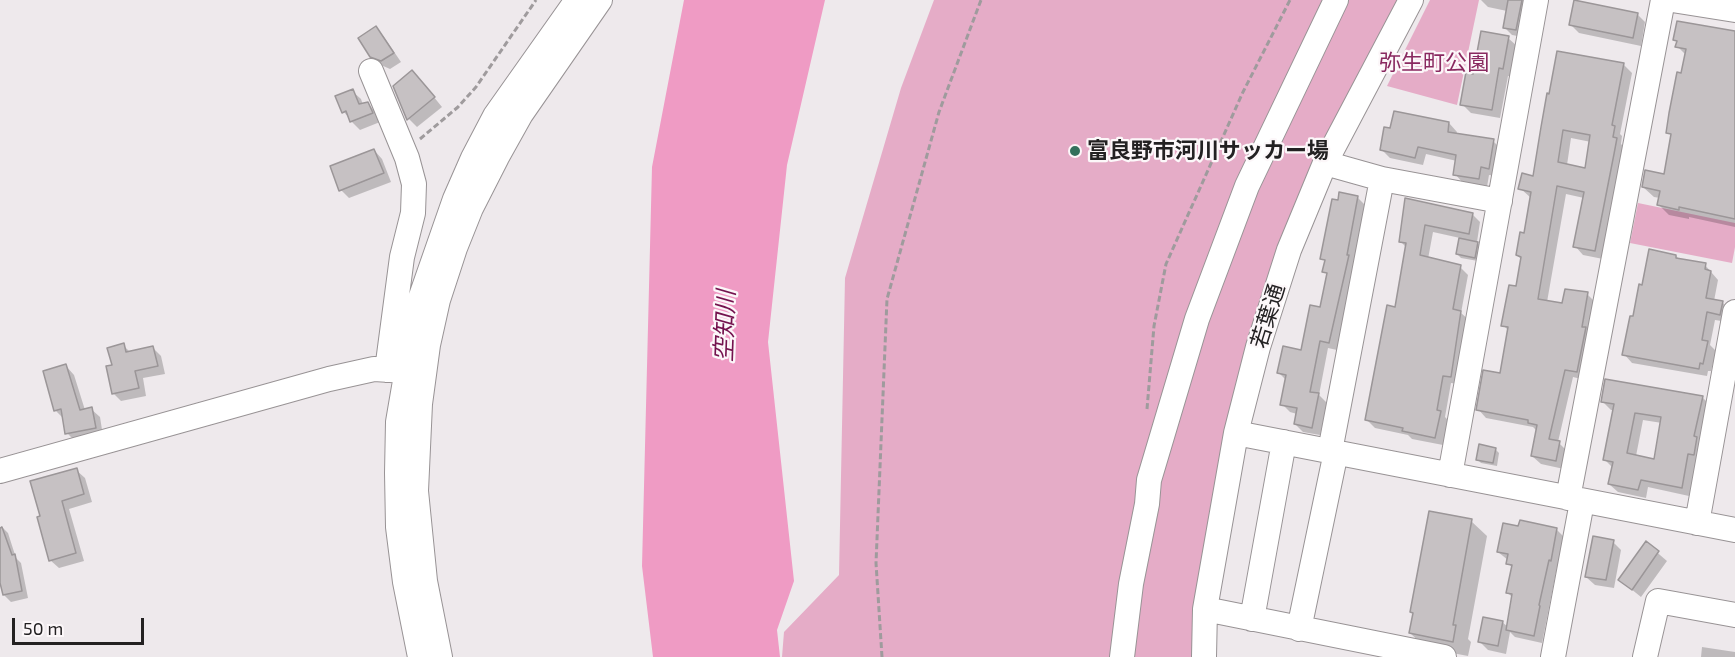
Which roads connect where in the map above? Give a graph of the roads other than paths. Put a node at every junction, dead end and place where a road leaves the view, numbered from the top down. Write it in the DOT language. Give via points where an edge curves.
graph roads {
  1 [pos="577,0"];
  2 [pos="600,0"];
  3 [pos="1336,0"];
  4 [pos="1411,0"];
  5 [pos="1536,0"];
  6 [pos="1663,0"];
  7 [pos="1672,0"];
  8 [pos="1735,10"];
  9 [pos="371,71"];
  10 [pos="1325,162"];
  11 [pos="1382,179"];
  12 [pos="1500,201"];
  13 [pos="1735,312"];
  14 [pos="1732,345"];
  15 [pos="397,371"];
  16 [pos="1236,434"];
  17 [pos="1284,442"];
  18 [pos="1333,452"];
  19 [pos="0,471"];
  20 [pos="1450,475"];
  21 [pos="1575,500"];
  22 [pos="1697,523"];
  23 [pos="1735,530"];
  24 [pos="1205,609"];
  25 [pos="1735,615"];
  26 [pos="1252,619"];
  27 [pos="1299,628"];
  28 [pos="420,657"];
  29 [pos="440,657"];
  30 [pos="1122,657"];
  31 [pos="1204,657"];
  32 [pos="1443,657"];
  33 [pos="1553,657"];
  34 [pos="1645,657"];
  1 -- 15 [label="street" via="495,116 473,158 455,199"];
  2 -- 29 [label="street" via="521,114 497,157 467,218 438,300 420,404 416,490 425,581"];
  3 -- 30 [label="street" via="1247,186 1197,319 1149,480"];
  4 -- 10 [label="street, 若葉通"];
  5 -- 12 [label="street"];
  6 -- 21 [label="street"];
  7 -- 8 [label="street"];
  9 -- 15 [label="street" via="414,184 413,213 402,256"];
  10 -- 11 [label="street"];
  10 -- 16 [label="street, 若葉通" via="1289,250 1258,346"];
  11 -- 12 [label="street"];
  11 -- 18 [label="street"];
  12 -- 20 [label="street"];
  13 -- 14 [label="street"];
  14 -- 22 [label="street"];
  15 -- 19 [label="street" via="374,369 329,379"];
  15 -- 28 [label="street" via="398,526"];
  16 -- 17 [label="street"];
  16 -- 24 [label="street, 若葉通"];
  17 -- 18 [label="street"];
  17 -- 26 [label="street"];
  18 -- 20 [label="street"];
  18 -- 27 [label="street"];
  20 -- 21 [label="street"];
  21 -- 22 [label="street"];
  21 -- 33 [label="street"];
  22 -- 23 [label="street"];
  24 -- 26 [label="street"];
  24 -- 31 [label="street, 若葉通"];
  25 -- 34 [label="street" via="1658,601"];
  26 -- 27 [label="street"];
  27 -- 32 [label="street"];
}
